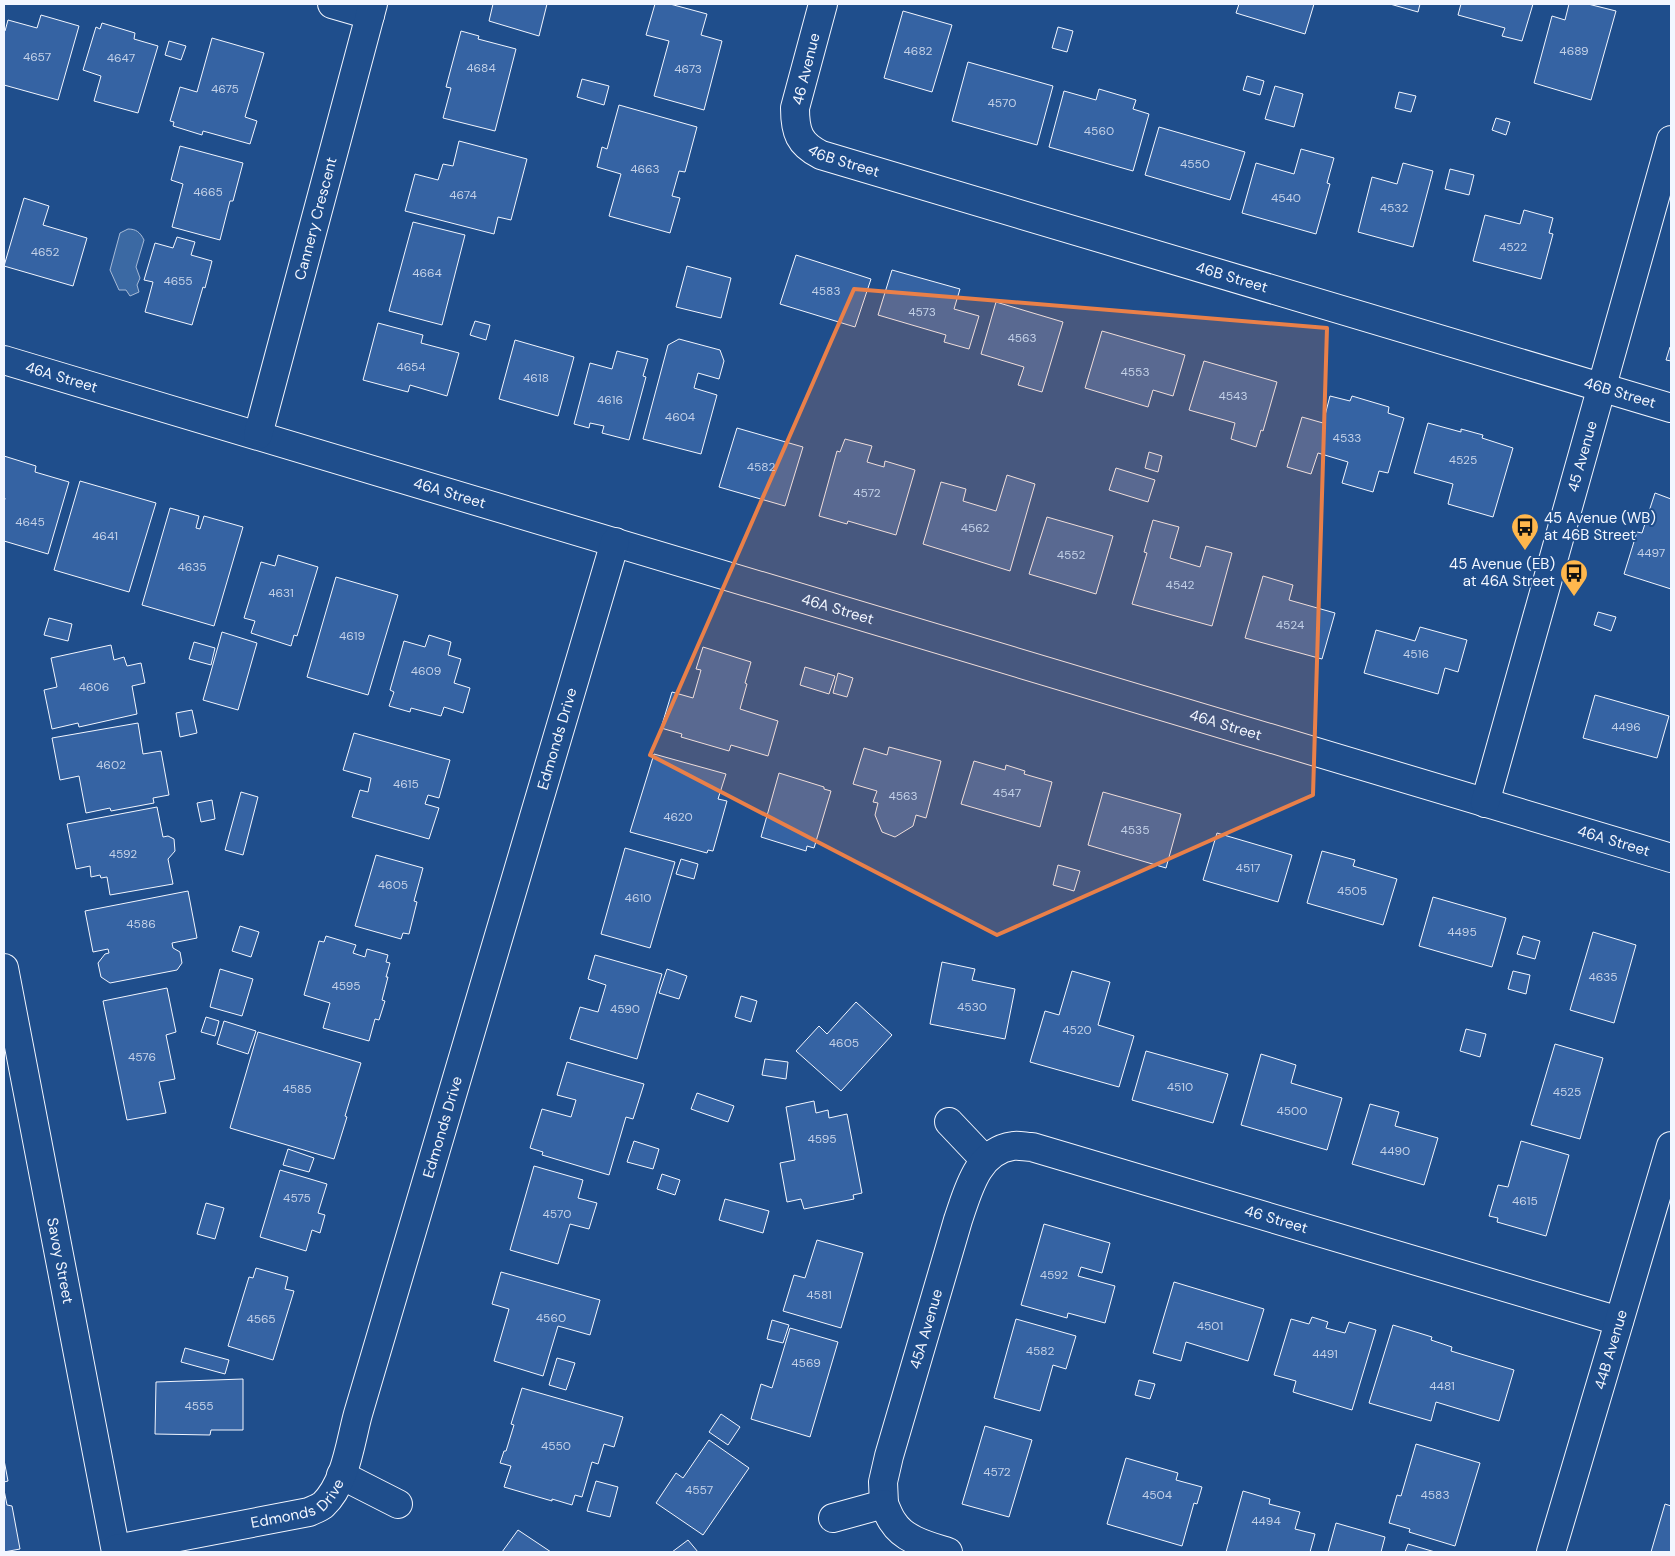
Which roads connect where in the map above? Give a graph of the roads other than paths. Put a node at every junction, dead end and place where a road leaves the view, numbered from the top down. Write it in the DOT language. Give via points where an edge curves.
graph roads {
  1 [pos="332,4"];
  2 [pos="823,4"];
  3 [pos="371,9"];
  4 [pos="798,135"];
  5 [pos="1671,140"];
  6 [pos="4,360"];
  7 [pos="1602,388"];
  8 [pos="1671,408"];
  9 [pos="258,435"];
  10 [pos="615,542"];
  11 [pos="1485,803"];
  12 [pos="1671,858"];
  13 [pos="4,968"];
  14 [pos="949,1122"];
  15 [pos="1671,1146"];
  16 [pos="985,1160"];
  17 [pos="1619,1321"];
  18 [pos="341,1475"];
  19 [pos="398,1504"];
  20 [pos="884,1504"];
  21 [pos="833,1518"];
  22 [pos="116,1551"];
  23 [pos="948,1552"];
  24 [pos="1551,1552"];
  1 -- 3 [label="street"];
  2 -- 4 [label="street, 46 Avenue" via="795,108"];
  3 -- 9 [label="street, Cannery Crescent"];
  4 -- 7 [label="street, 46B Street" via="805,146 821,156"];
  5 -- 7 [label="street, 45 Avenue"];
  6 -- 9 [label="street, 46A Street"];
  7 -- 8 [label="street, 46B Street"];
  7 -- 11 [label="street, 45 Avenue"];
  9 -- 10 [label="street, 46A Street"];
  10 -- 11 [label="street, 46A Street"];
  10 -- 18 [label="street, Edmonds Drive"];
  11 -- 12 [label="street, 46A Street"];
  13 -- 22 [label="street, Savoy Street"];
  14 -- 16 [label="street"];
  15 -- 17 [label="street, 44B Avenue"];
  16 -- 17 [label="street, 46 Street" via="1004,1148 1032,1147"];
  16 -- 20 [label="street, 45A Avenue" via="970,1183 958,1220 889,1456 883,1482"];
  17 -- 24 [label="street, 44B Avenue"];
  18 -- 19 [label="street"];
  18 -- 22 [label="street, Edmonds Drive" via="322,1506 309,1512"];
  20 -- 21 [label="street"];
  20 -- 23 [label="street" via="893,1523 908,1536"];
}
